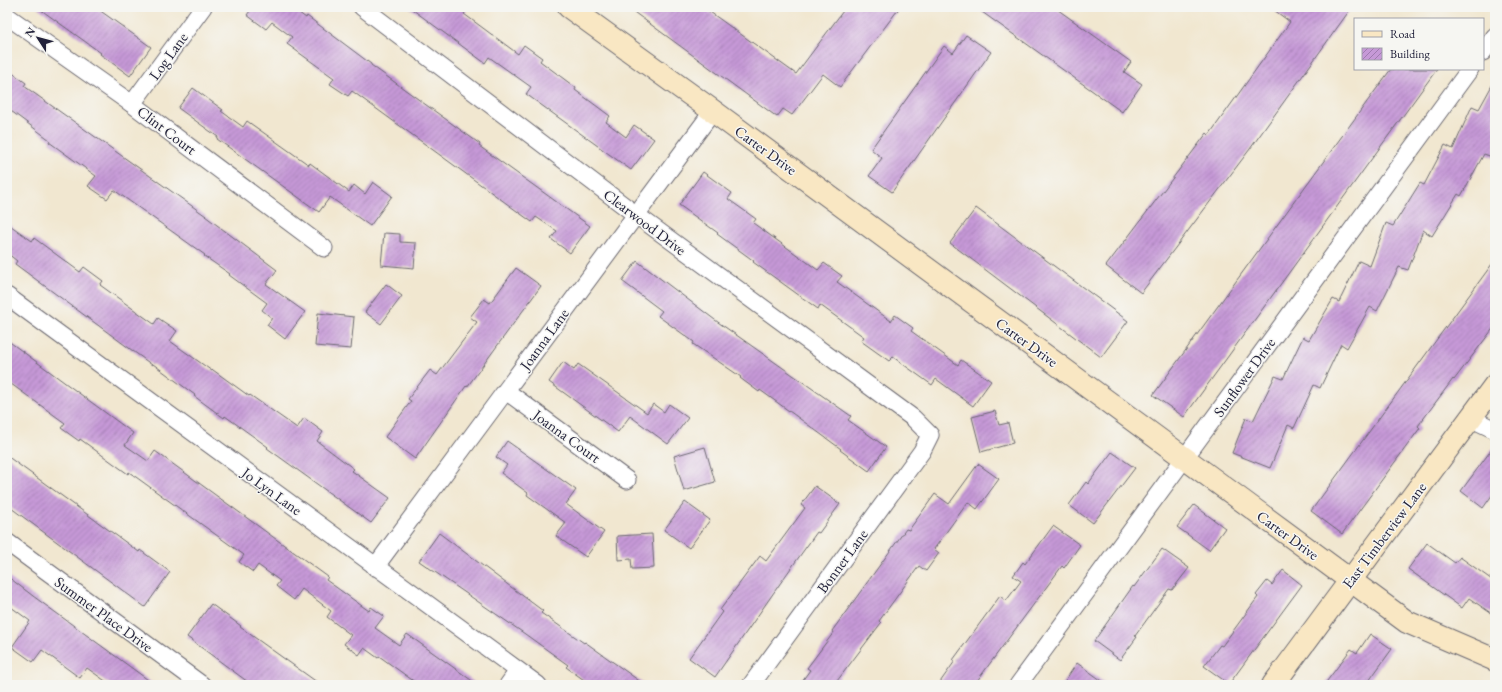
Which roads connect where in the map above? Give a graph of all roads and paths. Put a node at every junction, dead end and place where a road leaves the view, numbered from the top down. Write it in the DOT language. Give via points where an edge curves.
graph roads {
  1 [pos="203,7"];
  2 [pos="362,7"];
  3 [pos="569,7"];
  4 [pos="7,16"];
  5 [pos="1495,36"];
  6 [pos="1484,51"];
  7 [pos="1469,70"];
  8 [pos="132,104"];
  9 [pos="712,111"];
  10 [pos="635,214"];
  11 [pos="324,248"];
  12 [pos="7,296"];
  13 [pos="1495,384"];
  14 [pos="506,391"];
  15 [pos="1470,418"];
  16 [pos="1495,430"];
  17 [pos="930,435"];
  18 [pos="1185,458"];
  19 [pos="627,480"];
  20 [pos="7,542"];
  21 [pos="375,567"];
  22 [pos="1350,580"];
  23 [pos="1495,660"];
  24 [pos="518,671"];
  25 [pos="202,685"];
  26 [pos="508,685"];
  27 [pos="538,685"];
  28 [pos="751,685"];
  29 [pos="1018,685"];
  30 [pos="1273,685"];
  1 -- 8 [label="street, Log Lane"];
  2 -- 10 [label="street, Clearwood Drive"];
  3 -- 9 [label="street, Carter Drive"];
  4 -- 8 [label="street, Clint Court"];
  5 -- 6 [label="street"];
  7 -- 18 [label="street, Sunflower Drive"];
  8 -- 11 [label="street, Clint Court"];
  9 -- 10 [label="street, Joanna Lane"];
  9 -- 18 [label="street, Carter Drive"];
  10 -- 14 [label="street, Joanna Lane"];
  10 -- 17 [label="street, Clearwood Drive" via="913,418"];
  12 -- 21 [label="street, Jo Lyn Lane"];
  13 -- 15 [label="street, East Timberview Lane"];
  14 -- 19 [label="street, Joanna Court"];
  14 -- 21 [label="street, Joanna Lane"];
  15 -- 16 [label="street"];
  15 -- 22 [label="street, East Timberview Lane"];
  17 -- 28 [label="street, Bonner Lane" via="922,452"];
  18 -- 22 [label="street, Carter Drive"];
  18 -- 29 [label="street, Sunflower Drive"];
  20 -- 25 [label="street, Summer Place Drive"];
  21 -- 24 [label="street, Jo Lyn Lane"];
  22 -- 23 [label="street, Carter Drive" via="1407,622"];
  22 -- 30 [label="street, East Timberview Lane"];
  24 -- 26 [label="street"];
  24 -- 27 [label="street, Jo Lyn Lane"];
}
